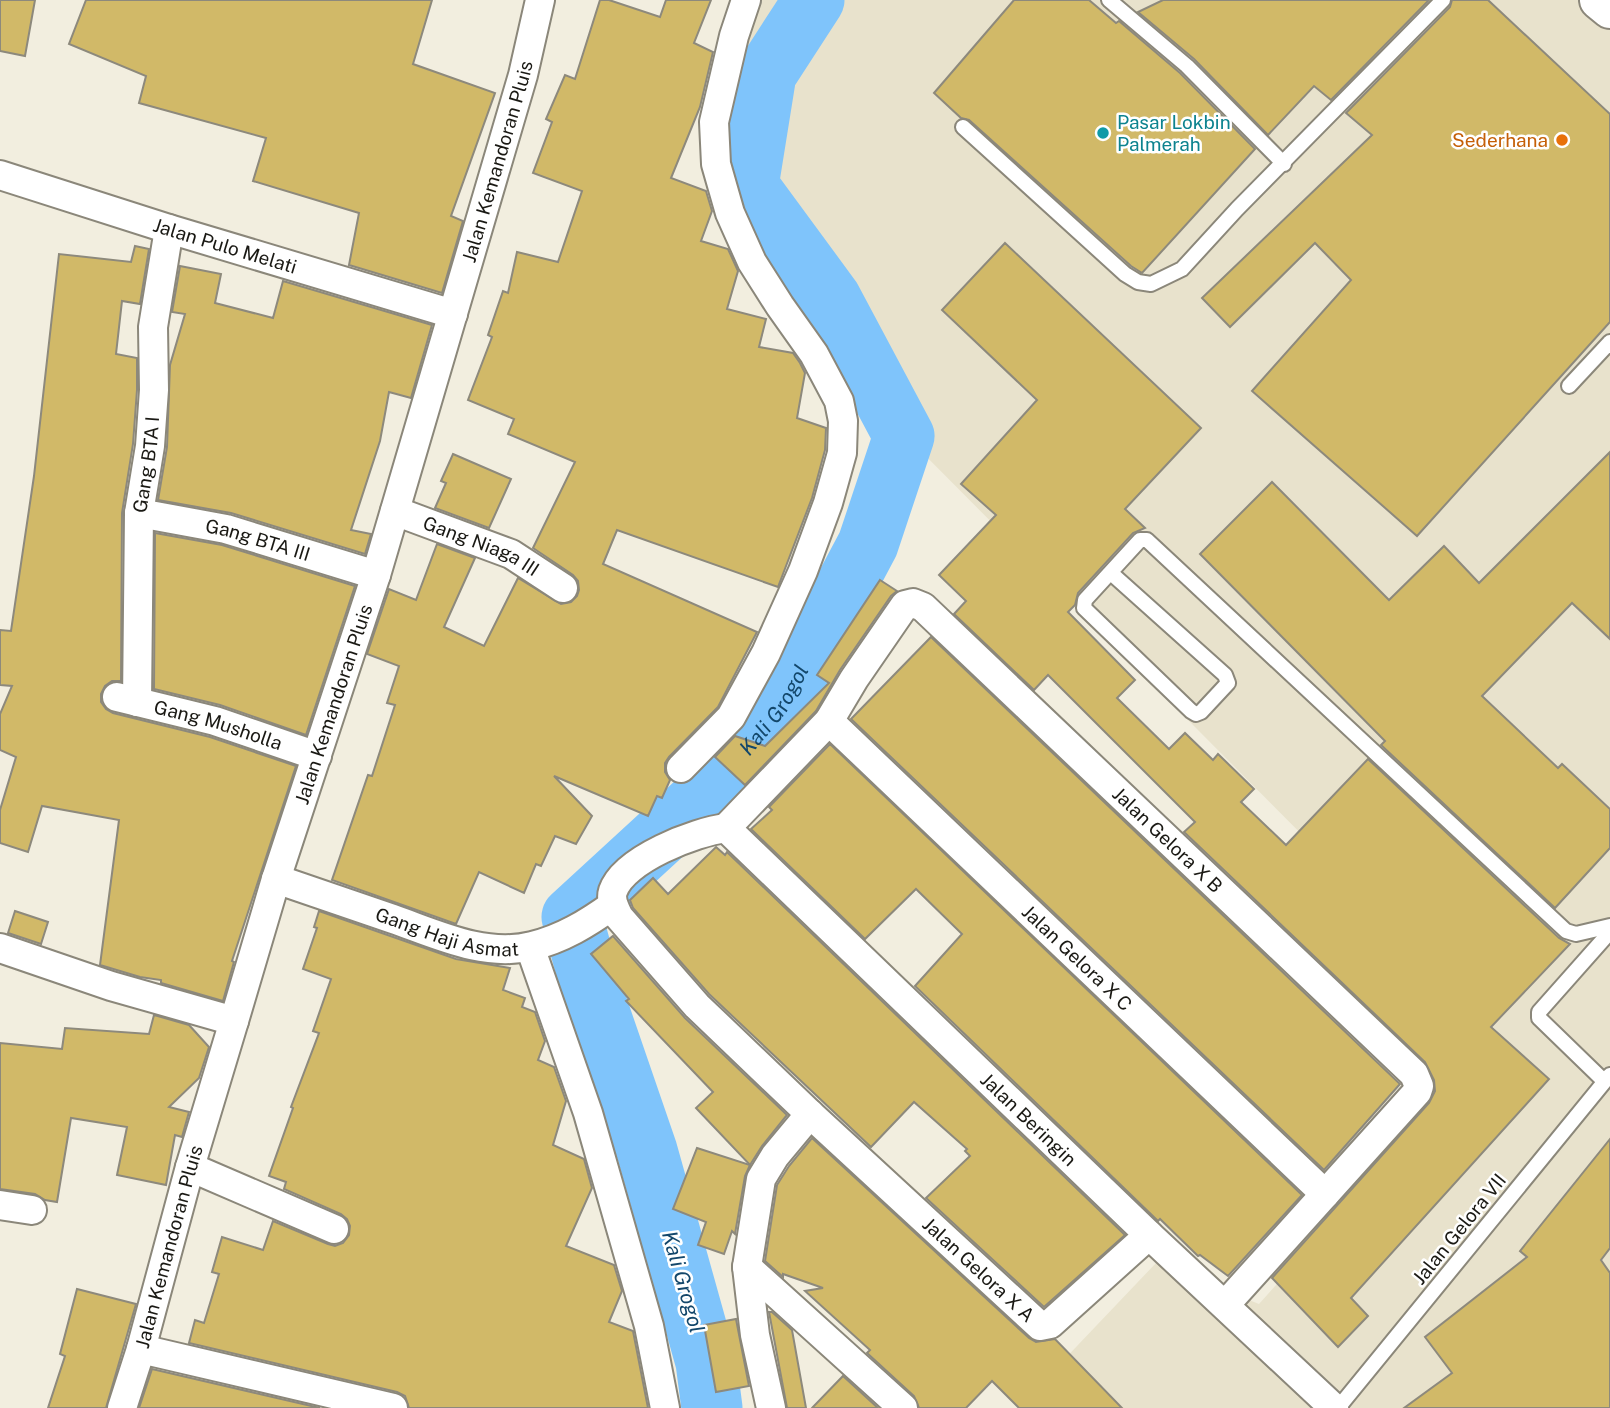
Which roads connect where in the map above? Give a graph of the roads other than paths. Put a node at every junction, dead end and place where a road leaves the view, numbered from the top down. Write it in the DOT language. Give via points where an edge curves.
graph roads {
  1 [pos="540,0"];
  2 [pos="746,0"];
  3 [pos="1109,0"];
  4 [pos="1443,0"];
  5 [pos="1598,0"];
  6 [pos="1610,9"];
  7 [pos="963,127"];
  8 [pos="1284,163"];
  9 [pos="0,175"];
  10 [pos="169,229"];
  11 [pos="453,314"];
  12 [pos="1610,342"];
  13 [pos="1569,386"];
  14 [pos="395,511"];
  15 [pos="139,513"];
  16 [pos="1111,573"];
  17 [pos="376,575"];
  18 [pos="563,588"];
  19 [pos="127,699"];
  20 [pos="830,721"];
  21 [pos="317,756"];
  22 [pos="681,768"];
  23 [pos="726,828"];
  24 [pos="276,879"];
  25 [pos="612,905"];
  26 [pos="1610,926"];
  27 [pos="1610,932"];
  28 [pos="530,947"];
  29 [pos="0,948"];
  30 [pos="234,1021"];
  31 [pos="1607,1078"];
  32 [pos="810,1114"];
  33 [pos="190,1167"];
  34 [pos="1325,1194"];
  35 [pos="0,1205"];
  36 [pos="32,1210"];
  37 [pos="334,1229"];
  38 [pos="1149,1235"];
  39 [pos="747,1267"];
  40 [pos="1225,1305"];
  41 [pos="141,1349"];
  42 [pos="123,1408"];
  43 [pos="393,1408"];
  44 [pos="665,1408"];
  45 [pos="771,1408"];
  46 [pos="903,1408"];
  47 [pos="1336,1408"];
  1 -- 11 [label="street, Jalan Kemandoran Pluis" via="523,75"];
  2 -- 22 [label="street" via="714,122 716,164 730,213 752,262 814,354 839,401 842,453 803,571 766,653 731,717"];
  3 -- 8 [label="lane" via="1187,66"];
  4 -- 8 [label="lane"];
  5 -- 6 [label="main road"];
  7 -- 8 [label="lane" via="1125,274 1151,284 1182,269"];
  9 -- 10 [label="street, Jalan Pulo Melati"];
  10 -- 11 [label="street, Jalan Pulo Melati"];
  10 -- 15 [label="street, Gang BTA I" via="153,327 154,390"];
  11 -- 14 [label="street, Jalan Kemandoran Pluis"];
  12 -- 13 [label="lane"];
  14 -- 17 [label="street, Jalan Kemandoran Pluis"];
  14 -- 18 [label="street, Gang Niaga III" via="511,554"];
  15 -- 17 [label="street, Gang BTA III" via="226,529"];
  15 -- 19 [label="street, Gang BTA I"];
  16 -- 16 [label="lane" via="1225,675 1228,683 1200,712 1191,711 1084,608 1085,600"];
  16 -- 26 [label="lane" via="1140,540 1147,540 1566,931 1576,934"];
  17 -- 21 [label="street, Jalan Kemandoran Pluis"];
  19 -- 21 [label="street, Gang Musholla" via="215,721"];
  20 -- 23 [label="street, Jalan Gelora X B"];
  20 -- 34 [label="street, Jalan Gelora X C"];
  20 -- 34 [label="street, Jalan Gelora X B" via="905,605 923,607 1414,1074 1417,1091"];
  21 -- 24 [label="street, Jalan Kemandoran Pluis"];
  23 -- 25 [label="street" via="682,838 654,852 618,882"];
  23 -- 38 [label="street, Jalan Beringin"];
  24 -- 28 [label="street, Gang Haji Asmat" via="467,945"];
  24 -- 30 [label="street, Jalan Kemandoran Pluis"];
  25 -- 28 [label="street, Gang Haji Asmat" via="586,924"];
  25 -- 32 [label="street, Jalan Gelora X A" via="698,1006"];
  27 -- 31 [label="lane" via="1539,1012 1539,1018"];
  28 -- 44 [label="street" via="588,1113 649,1326"];
  29 -- 30 [label="street"];
  30 -- 33 [label="street, Jalan Kemandoran Pluis"];
  31 -- 47 [label="lane, Jalan Gelora VII"];
  32 -- 38 [label="street, Jalan Gelora X A" via="1040,1326 1049,1325"];
  32 -- 39 [label="street" via="761,1179"];
  33 -- 37 [label="street"];
  33 -- 41 [label="street, Jalan Kemandoran Pluis"];
  34 -- 40 [label="street, Jalan Gelora X B"];
  35 -- 36 [label="street"];
  38 -- 40 [label="street, Jalan Beringin"];
  39 -- 45 [label="street" via="755,1335"];
  39 -- 46 [label="street"];
  40 -- 47 [label="street, Jalan Beringin"];
  41 -- 42 [label="street, Jalan Kemandoran Pluis"];
  41 -- 43 [label="street"];
}
